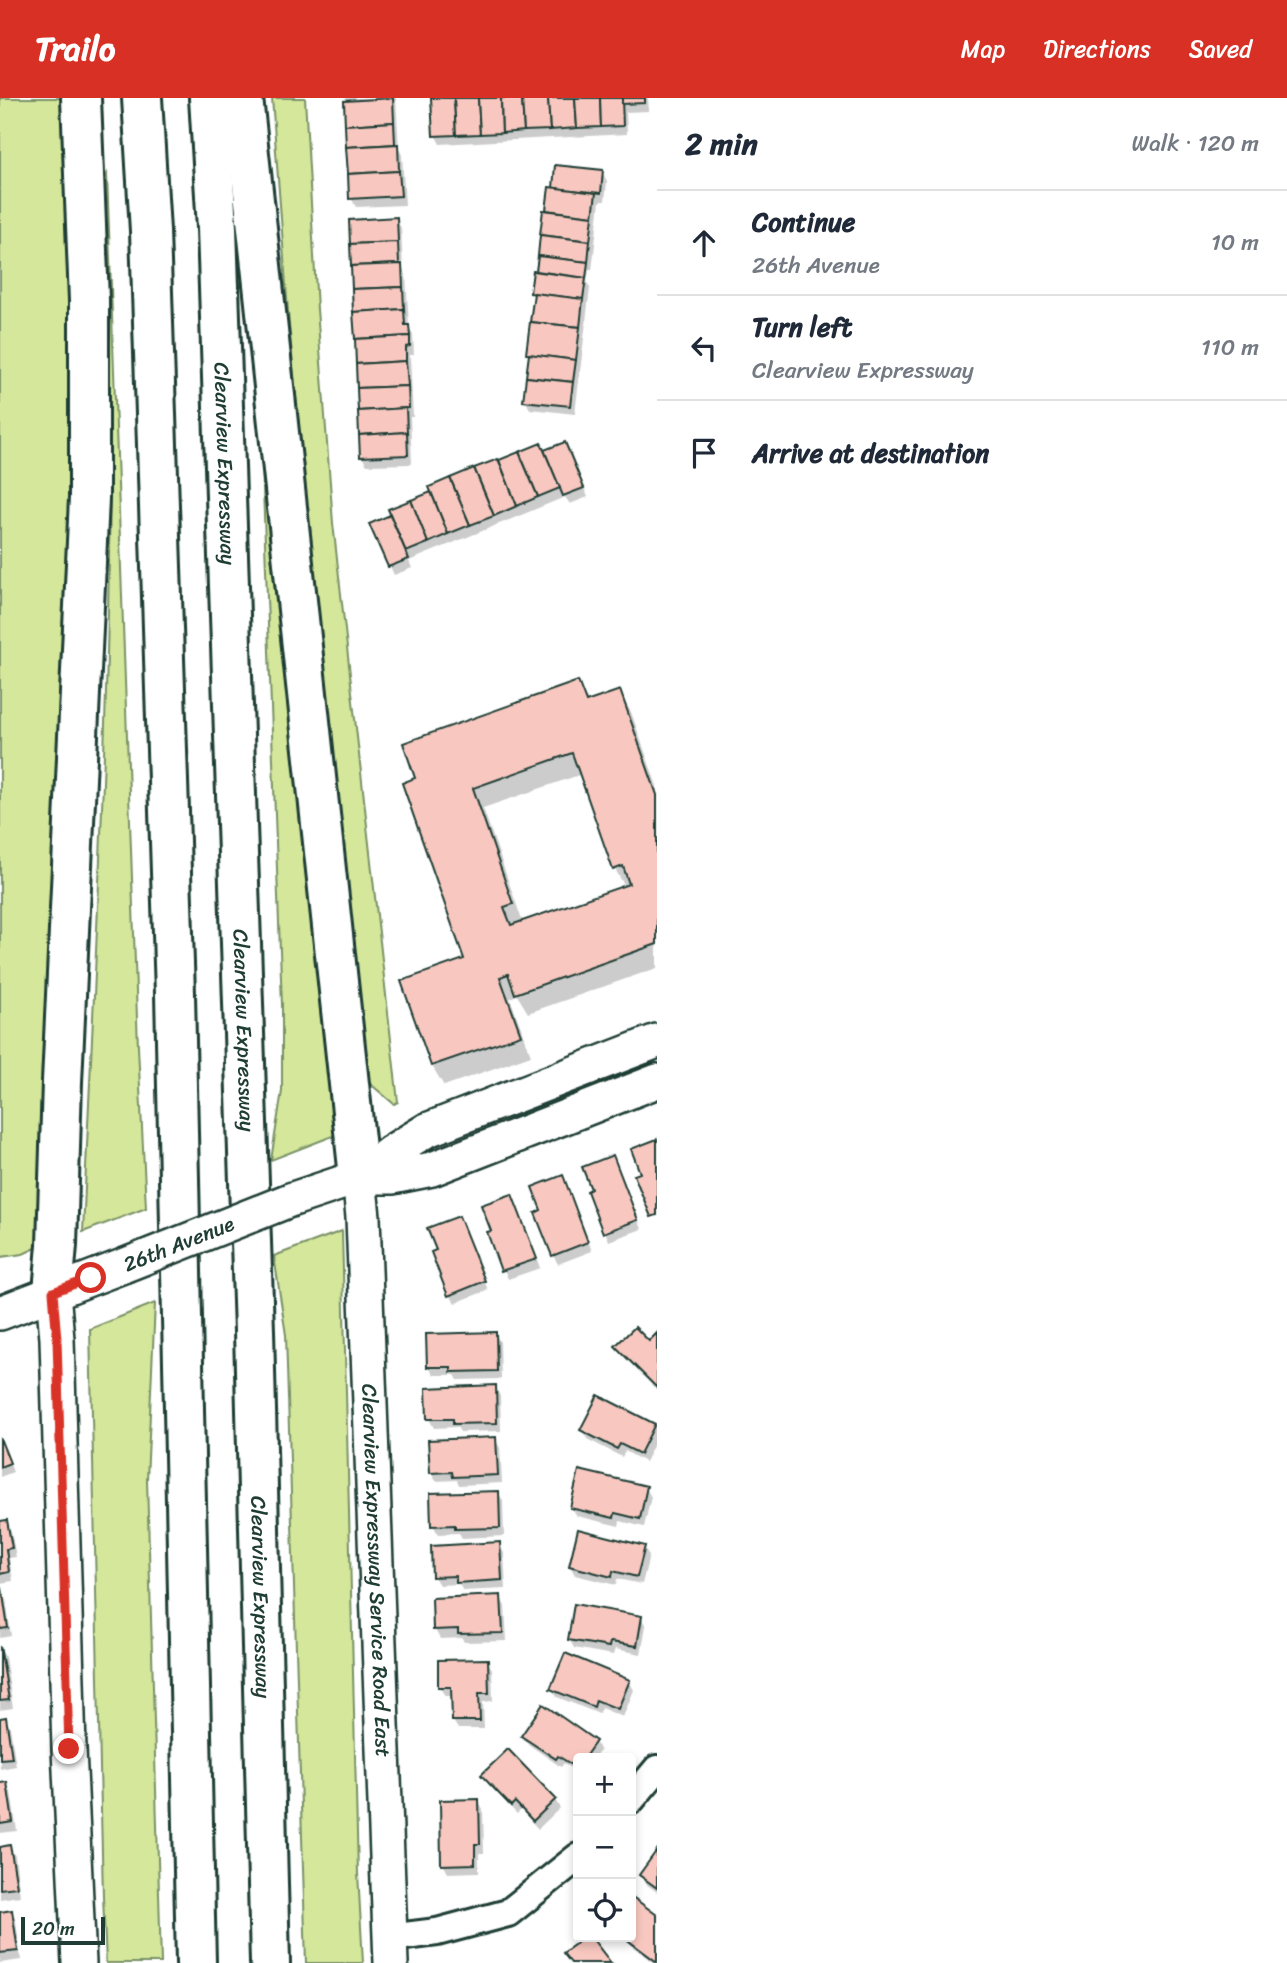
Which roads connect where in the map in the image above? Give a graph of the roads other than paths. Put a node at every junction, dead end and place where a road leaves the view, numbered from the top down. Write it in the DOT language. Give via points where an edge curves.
graph roads {
  1 [pos="81,98"];
  2 [pos="142,98"];
  3 [pos="209,98"];
  4 [pos="243,98"];
  5 [pos="657,1041"];
  6 [pos="657,1081"];
  7 [pos="359,1177"];
  8 [pos="53,1292"];
  9 [pos="0,1312"];
  10 [pos="657,1769"];
  11 [pos="636,1794"];
  12 [pos="573,1861"];
  13 [pos="390,1950"];
  14 [pos="79,1963"];
  15 [pos="196,1963"];
  16 [pos="270,1963"];
  1 -- 8 [label="highway" via="89,301 89,498"];
  2 -- 15 [label="highway" via="151,245 174,980"];
  3 -- 16 [label="highway, Clearview Expressway" via="254,1317"];
  4 -- 7 [label="highway"];
  5 -- 7 [label="street, 26th Avenue" via="427,1129"];
  6 -- 7 [label="street, 26th Avenue" via="432,1169"];
  7 -- 8 [label="street, 26th Avenue, bridge"];
  7 -- 13 [label="street, Clearview Expressway Service Road East"];
  8 -- 9 [label="street, 26th Avenue"];
  8 -- 14 [label="street"];
  10 -- 11 [label="street"];
  12 -- 13 [label="street" via="508,1913"];
}
